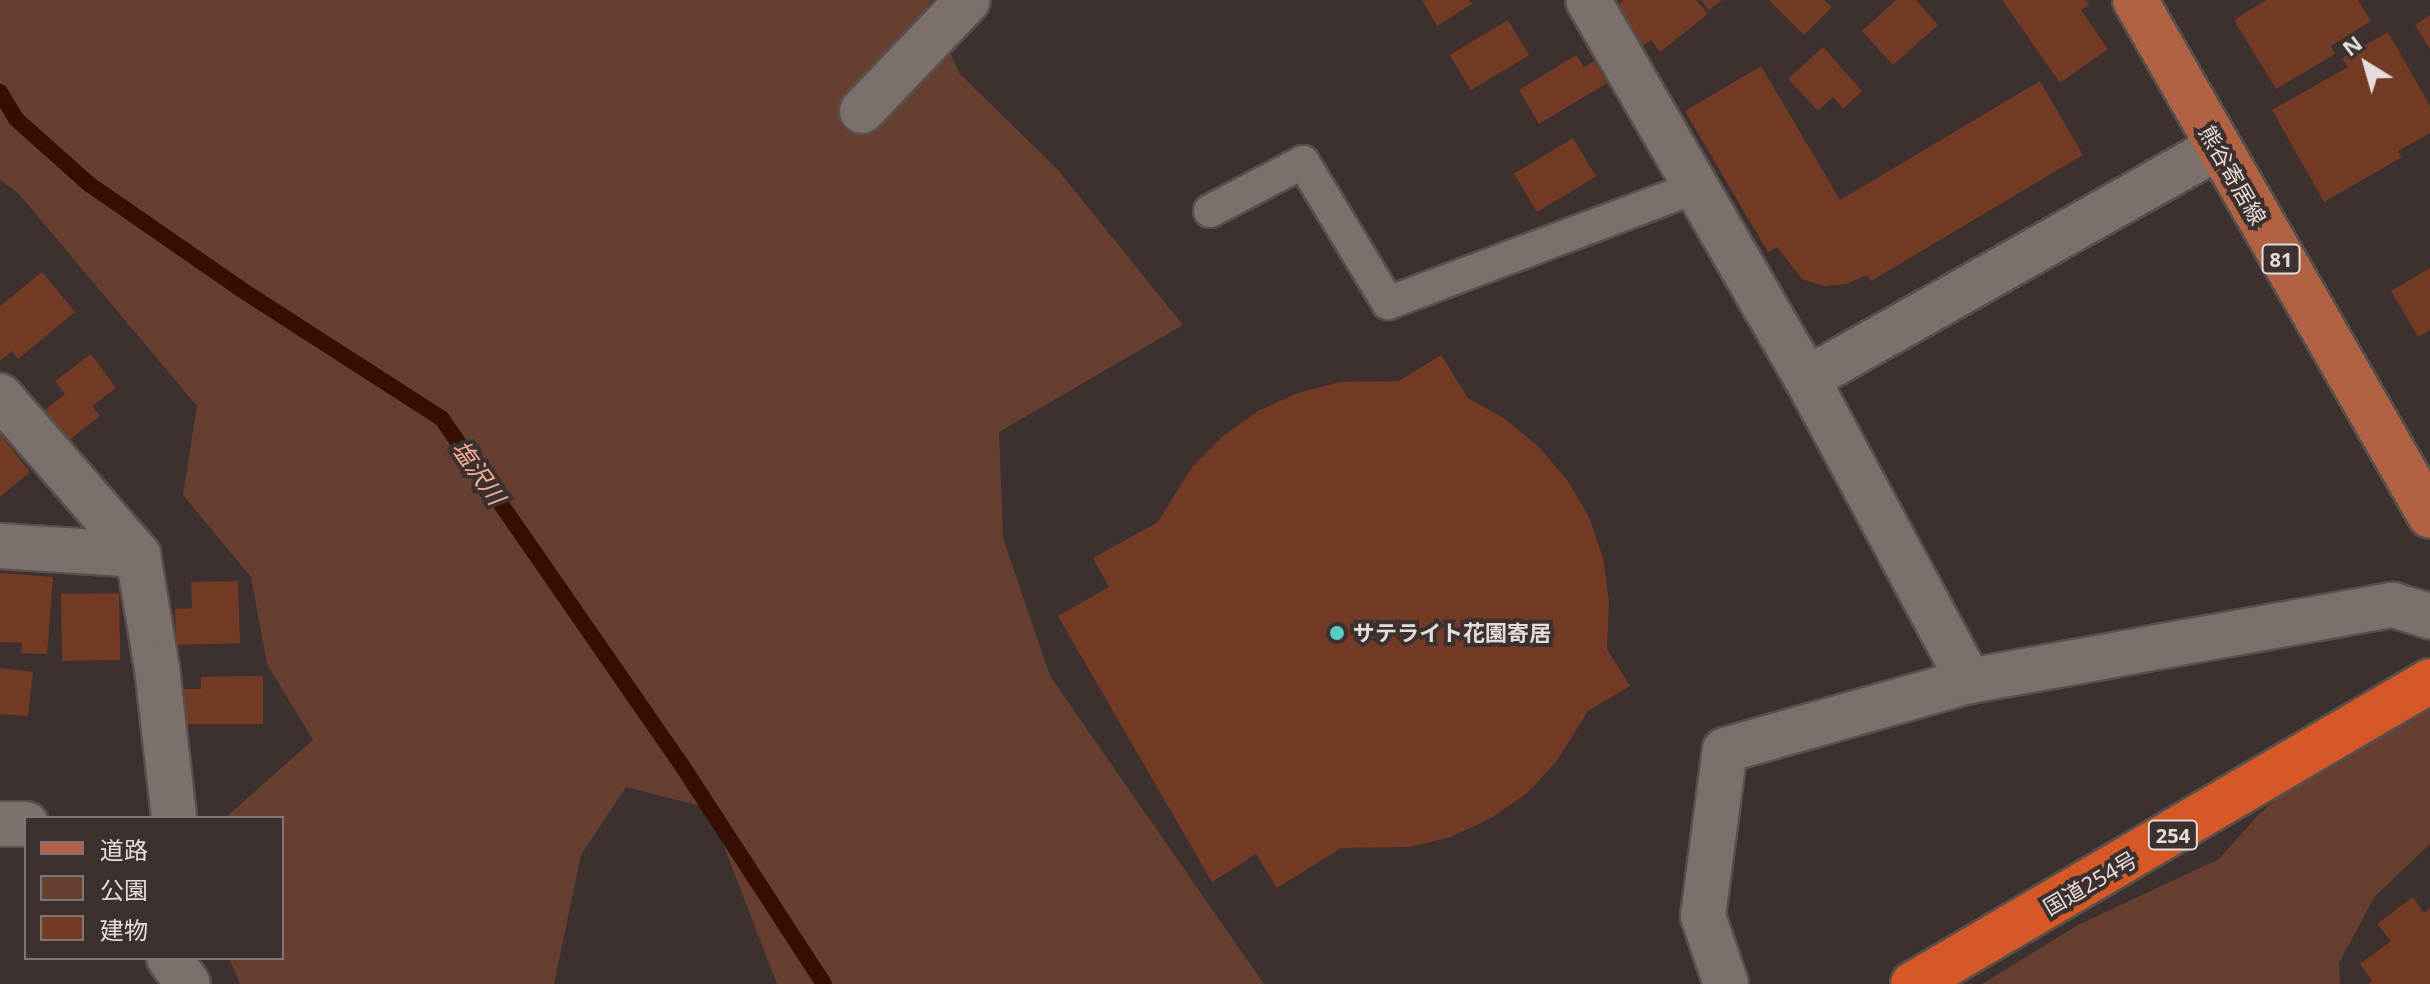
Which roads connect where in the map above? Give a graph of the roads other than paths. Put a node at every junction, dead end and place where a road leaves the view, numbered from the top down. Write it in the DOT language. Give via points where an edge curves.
graph roads {
  1 [pos="968,0"];
  2 [pos="1588,0"];
  3 [pos="2135,0"];
  4 [pos="862,111"];
  5 [pos="2217,148"];
  6 [pos="1696,187"];
  7 [pos="1210,211"];
  8 [pos="1807,379"];
  9 [pos="0,396"];
  10 [pos="2430,516"];
  11 [pos="0,546"];
  12 [pos="138,555"];
  13 [pos="2430,616"];
  14 [pos="1969,681"];
  15 [pos="2430,681"];
  16 [pos="174,816"];
  17 [pos="0,824"];
  18 [pos="24,824"];
  19 [pos="170,960"];
  20 [pos="188,984"];
  21 [pos="1726,984"];
  22 [pos="1913,984"];
  1 -- 4 [label="street"];
  2 -- 6 [label="street"];
  3 -- 5 [label="main road, 熊谷寄居線 / 81"];
  5 -- 8 [label="street"];
  5 -- 10 [label="main road, 熊谷寄居線 / 81"];
  6 -- 7 [label="lane" via="1388,303 1303,162"];
  6 -- 8 [label="street"];
  8 -- 14 [label="street"];
  9 -- 12 [label="street"];
  11 -- 12 [label="street"];
  12 -- 16 [label="street"];
  13 -- 14 [label="street" via="2393,605"];
  14 -- 21 [label="street" via="1725,750 1703,916"];
  15 -- 22 [label="highway, 国道254号 / 254"];
  17 -- 18 [label="street"];
  19 -- 20 [label="street"];
}
